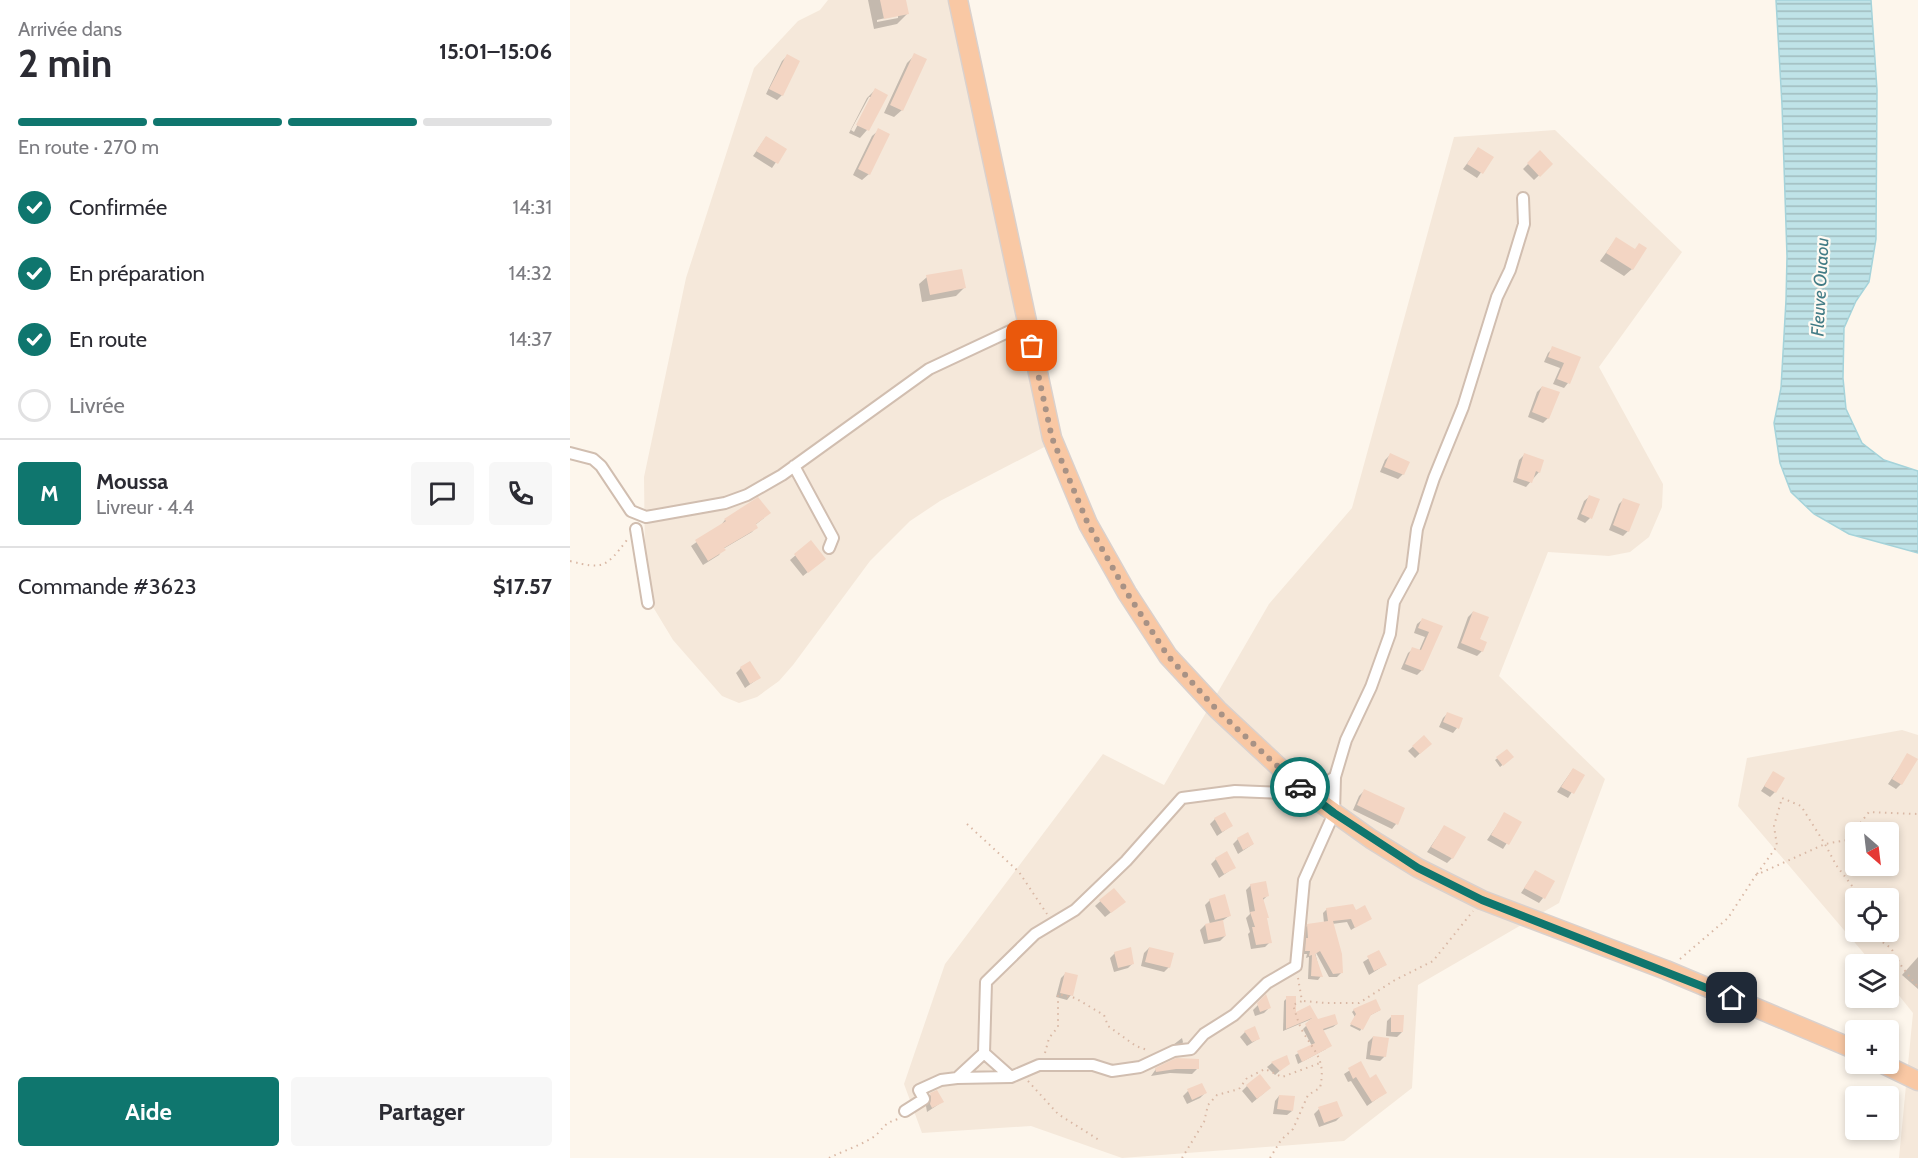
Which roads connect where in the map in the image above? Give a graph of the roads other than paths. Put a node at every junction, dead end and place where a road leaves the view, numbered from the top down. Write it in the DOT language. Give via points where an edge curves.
graph roads {
  1 [pos="957,0"];
  2 [pos="1522,198"];
  3 [pos="1027,323"];
  4 [pos="570,453"];
  5 [pos="794,466"];
  6 [pos="636,529"];
  7 [pos="829,548"];
  8 [pos="648,603"];
  9 [pos="1335,777"];
  10 [pos="1308,794"];
  11 [pos="1334,813"];
  12 [pos="1845,1045"];
  13 [pos="984,1053"];
  14 [pos="1899,1072"];
  15 [pos="1016,1076"];
  16 [pos="957,1078"];
  17 [pos="1918,1081"];
  18 [pos="905,1111"];
  1 -- 3 [label="highway"];
  2 -- 9 [label="street" via="1524,224 1510,270 1497,297 1417,529 1412,569 1394,602 1390,634 1346,740"];
  3 -- 5 [label="street" via="929,369"];
  3 -- 10 [label="highway" via="1052,438 1088,524 1127,593 1168,656 1218,711"];
  4 -- 5 [label="street" via="593,459 631,511 646,517 725,503 747,495"];
  5 -- 7 [label="street" via="832,538"];
  6 -- 8 [label="street"];
  9 -- 10 [label="street"];
  9 -- 11 [label="street"];
  10 -- 11 [label="highway"];
  10 -- 13 [label="street" via="1235,791 1182,798 1126,861 1075,910 1035,934 986,982"];
  11 -- 12 [label="highway" via="1418,868 1482,900 1666,970"];
  11 -- 15 [label="street" via="1304,880 1296,966 1267,983 1234,1016 1204,1034 1191,1049 1174,1051 1140,1067 1112,1071 1093,1065 1039,1065"];
  13 -- 15 [label="street"];
  13 -- 16 [label="street"];
  14 -- 17 [label="highway"];
  15 -- 16 [label="street"];
  16 -- 18 [label="street" via="919,1090 924,1099"];
}
